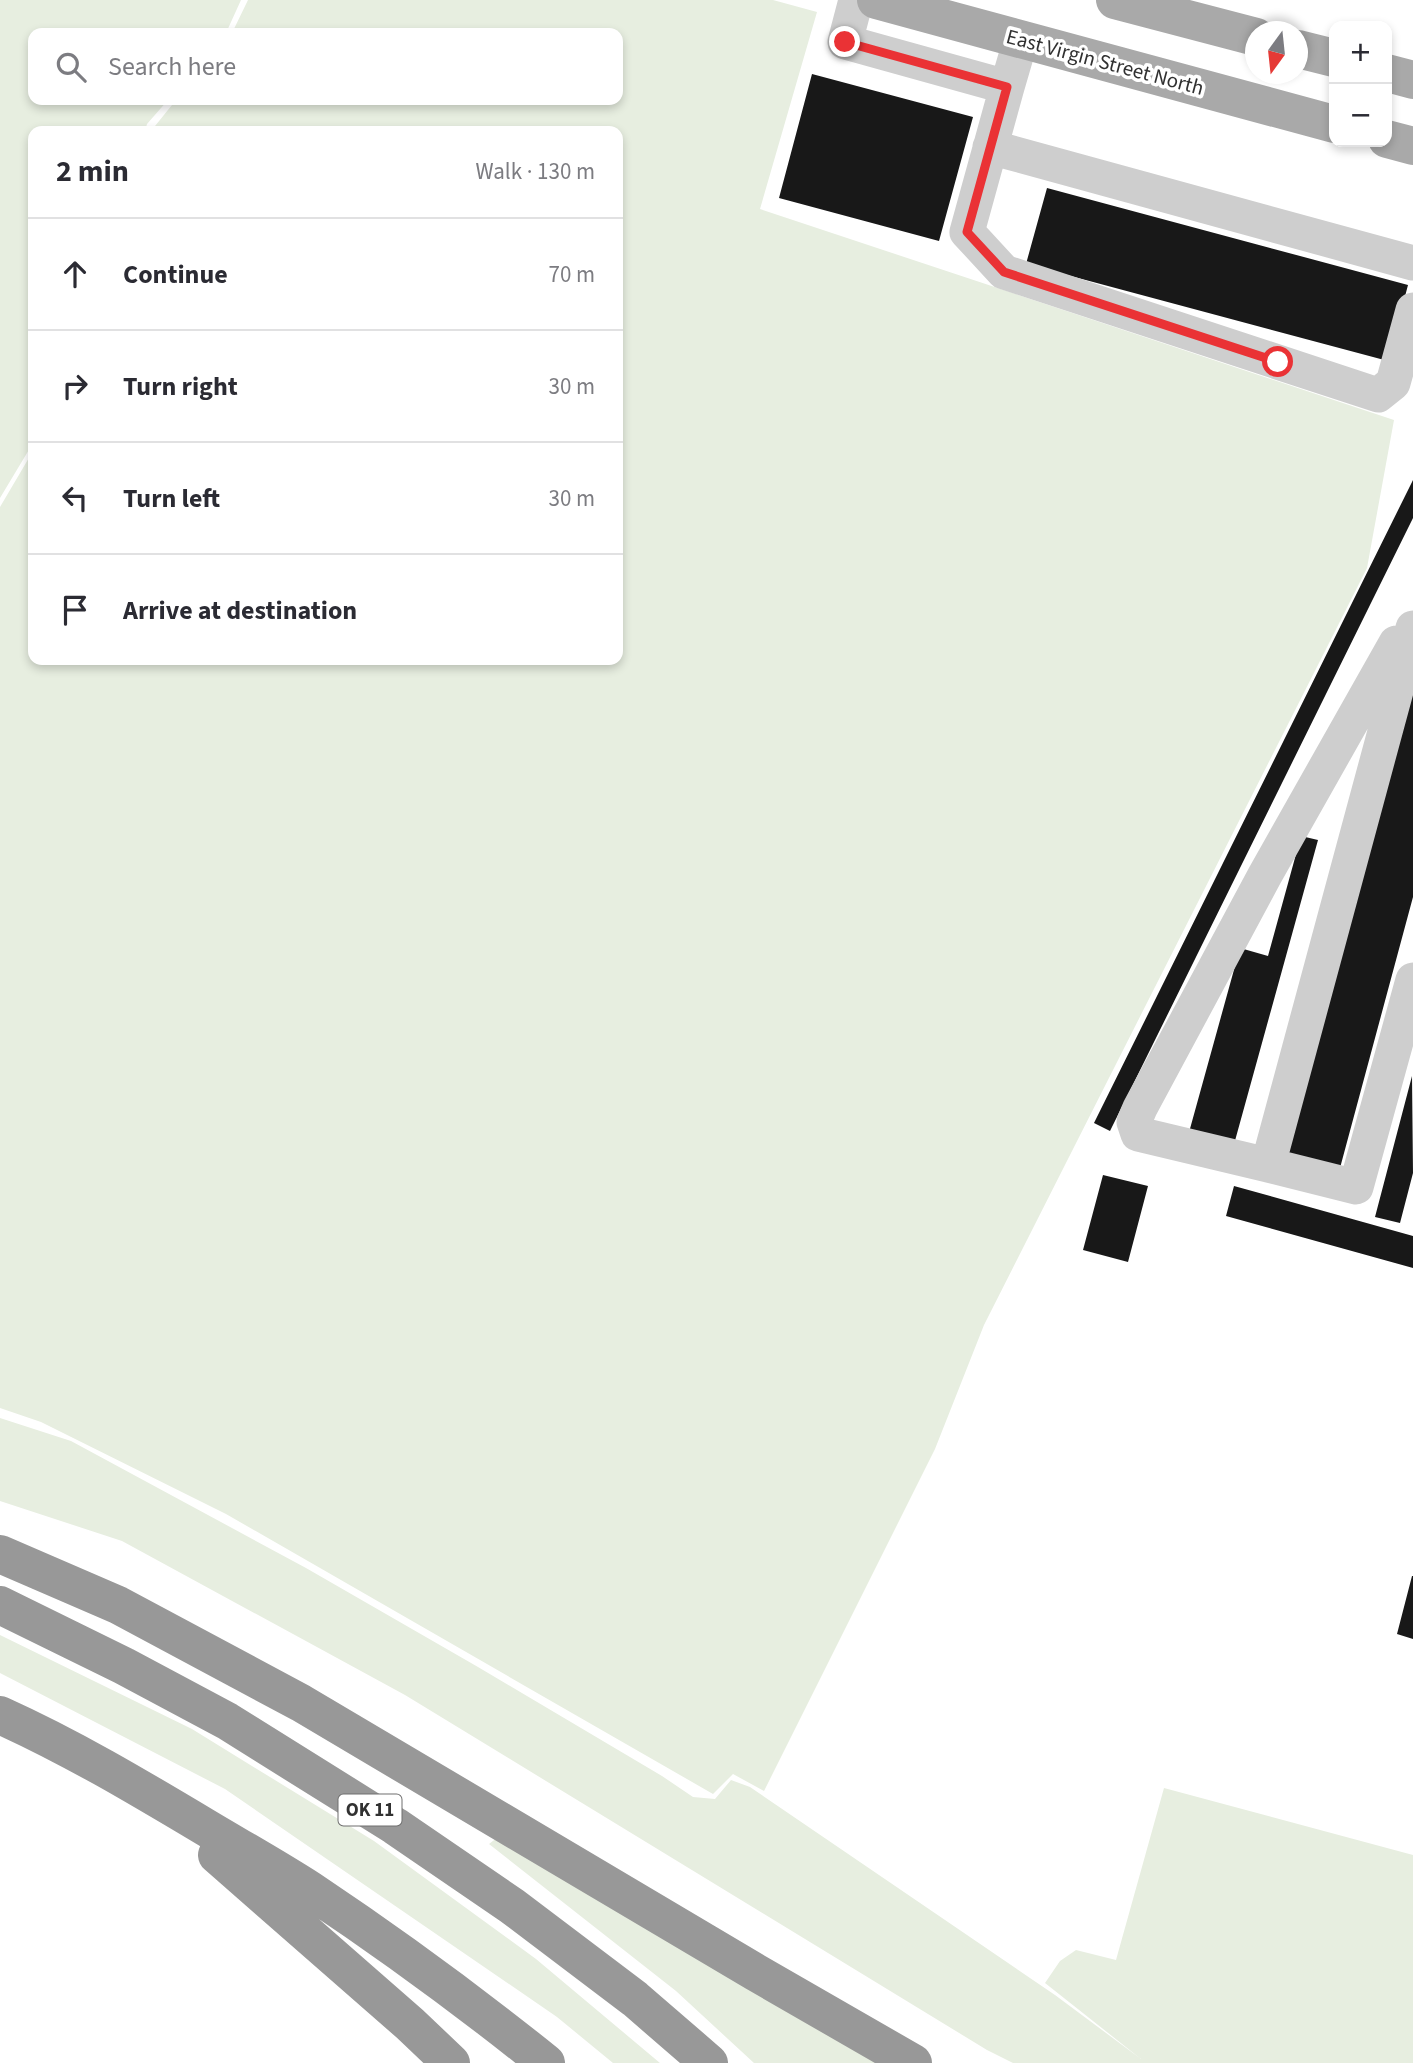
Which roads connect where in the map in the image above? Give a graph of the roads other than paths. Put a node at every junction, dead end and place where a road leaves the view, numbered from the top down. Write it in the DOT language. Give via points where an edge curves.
graph roads {
  1 [pos="856,0"];
  2 [pos="876,0"];
  3 [pos="1115,0"];
  4 [pos="986,14"];
  5 [pos="1245,34"];
  6 [pos="1021,40"];
  7 [pos="1308,52"];
  8 [pos="1329,57"];
  9 [pos="1392,74"];
  10 [pos="1413,80"];
  11 [pos="1007,87"];
  12 [pos="1329,123"];
  13 [pos="1392,140"];
  14 [pos="1413,146"];
  15 [pos="990,147"];
  16 [pos="1413,263"];
  17 [pos="1413,310"];
  18 [pos="1413,612"];
  19 [pos="1413,628"];
  20 [pos="1413,980"];
  21 [pos="1268,1166"];
  22 [pos="0,1555"];
  23 [pos="0,1605"];
  24 [pos="0,1715"];
  25 [pos="142,1789"];
  26 [pos="451,2063"];
  27 [pos="546,2063"];
  28 [pos="709,2063"];
  29 [pos="913,2063"];
  1 -- 11 [label="lane" via="845,42"];
  2 -- 4 [label="main road, East Virgin Street North"];
  3 -- 5 [label="main road"];
  4 -- 6 [label="main road, East Virgin Street North"];
  6 -- 11 [label="lane"];
  6 -- 12 [label="main road, East Virgin Street North"];
  7 -- 8 [label="main road"];
  9 -- 10 [label="main road"];
  11 -- 15 [label="lane"];
  13 -- 14 [label="main road"];
  15 -- 16 [label="lane"];
  15 -- 17 [label="lane" via="967,232 1004,272 1378,395 1394,383"];
  18 -- 21 [label="lane" via="1265,875 1134,1122 1138,1134"];
  19 -- 21 [label="lane"];
  20 -- 21 [label="lane" via="1356,1188"];
  22 -- 29 [label="highway" via="118,1605 301,1703"];
  23 -- 28 [label="highway, OK 11" via="227,1721 395,1826 512,1906 635,1999"];
  24 -- 25 [label="highway"];
  25 -- 26 [label="highway"];
  25 -- 27 [label="highway" via="309,1889"];
}
